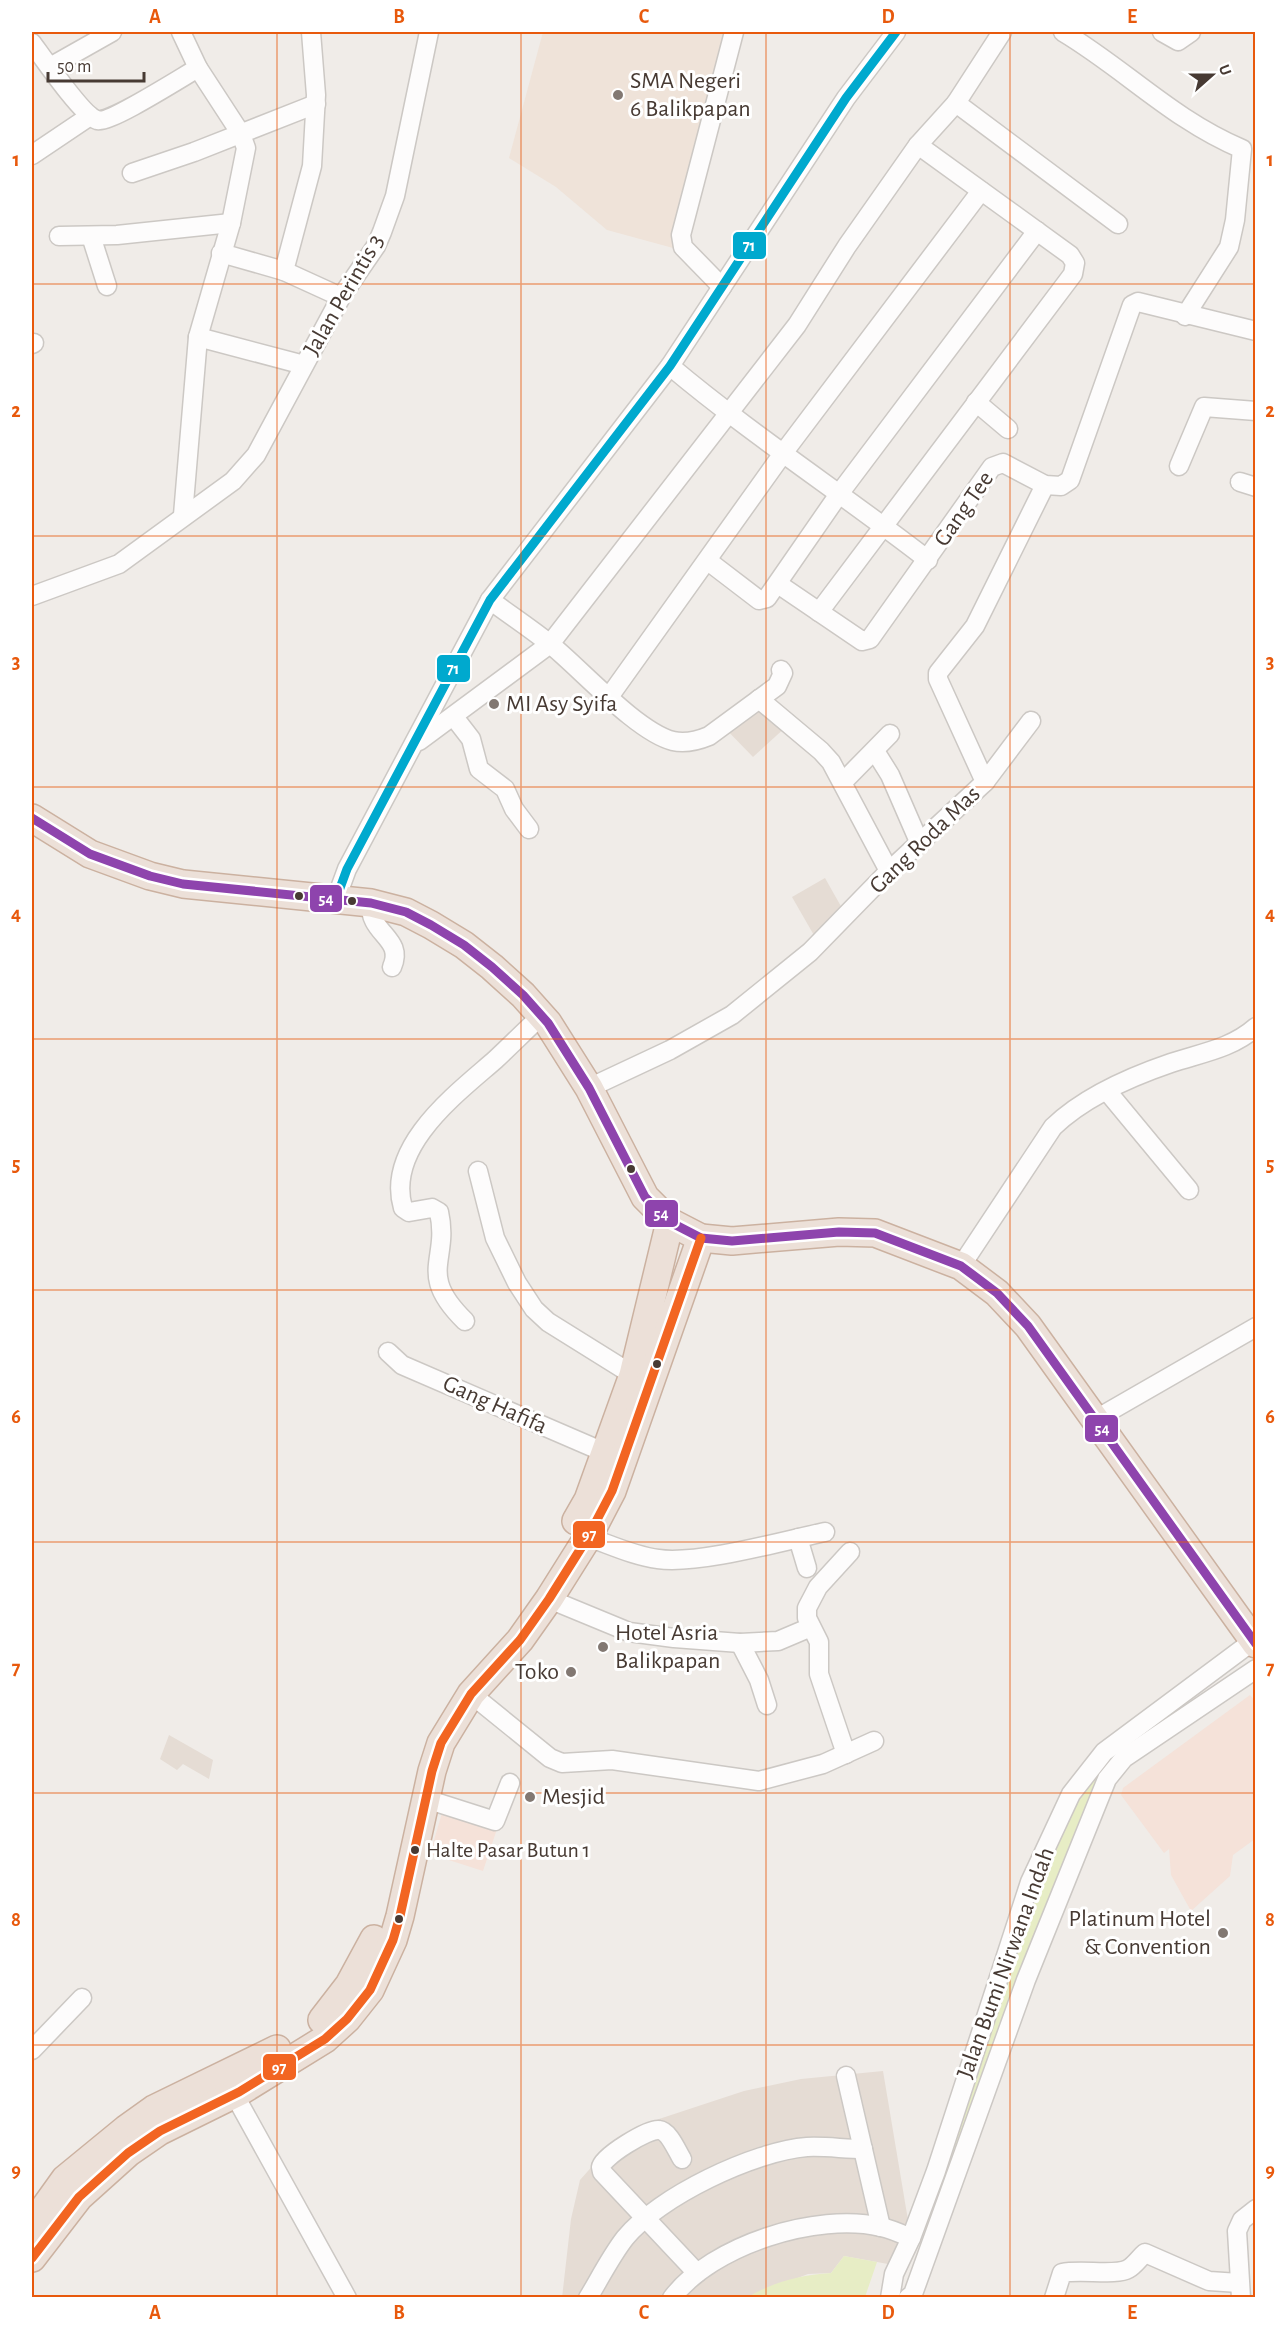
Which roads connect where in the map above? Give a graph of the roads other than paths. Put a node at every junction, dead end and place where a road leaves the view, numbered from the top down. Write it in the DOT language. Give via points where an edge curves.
graph roads {
  1 [pos="112,32"];
  2 [pos="181,32"];
  3 [pos="311,32"];
  4 [pos="429,32"];
  5 [pos="734,32"];
  6 [pos="896,32"];
  7 [pos="1002,32"];
  8 [pos="1063,32"];
  9 [pos="1162,32"];
  10 [pos="1191,32"];
  11 [pos="32,43"];
  12 [pos="50,67"];
  13 [pos="198,68"];
  14 [pos="956,103"];
  15 [pos="316,104"];
  16 [pos="90,116"];
  17 [pos="241,134"];
  18 [pos="918,145"];
  19 [pos="32,155"];
  20 [pos="132,173"];
  21 [pos="981,191"];
  22 [pos="231,223"];
  23 [pos="1118,224"];
  24 [pos="1037,231"];
  25 [pos="59,236"];
  26 [pos="91,236"];
  27 [pos="221,253"];
  28 [pos="285,271"];
  29 [pos="107,286"];
  30 [pos="722,287"];
  31 [pos="341,297"];
  32 [pos="1185,315"];
  33 [pos="1256,331"];
  34 [pos="198,337"];
  35 [pos="304,365"];
  36 [pos="669,366"];
  37 [pos="976,402"];
  38 [pos="1256,411"];
  39 [pos="727,414"];
  40 [pos="1008,429"];
  41 [pos="784,452"];
  42 [pos="1179,466"];
  43 [pos="1045,485"];
  44 [pos="839,494"];
  45 [pos="183,515"];
  46 [pos="884,526"];
  47 [pos="928,560"];
  48 [pos="708,561"];
  49 [pos="778,584"];
  50 [pos="32,596"];
  51 [pos="490,600"];
  52 [pos="819,612"];
  53 [pos="550,644"];
  54 [pos="781,670"];
  55 [pos="609,698"];
  56 [pos="759,699"];
  57 [pos="454,717"];
  58 [pos="1031,721"];
  59 [pos="890,734"];
  60 [pos="415,744"];
  61 [pos="874,751"];
  62 [pos="843,782"];
  63 [pos="985,782"];
  64 [pos="36,828"];
  65 [pos="529,829"];
  66 [pos="920,844"];
  67 [pos="890,871"];
  68 [pos="336,899"];
  69 [pos="371,903"];
  70 [pos="392,967"];
  71 [pos="542,1016"];
  72 [pos="1256,1027"];
  73 [pos="589,1088"];
  74 [pos="1107,1091"];
  75 [pos="478,1171"];
  76 [pos="1190,1190"];
  77 [pos="670,1222"];
  78 [pos="701,1238"];
  79 [pos="961,1266"];
  80 [pos="465,1321"];
  81 [pos="1256,1328"];
  82 [pos="388,1352"];
  83 [pos="633,1375"];
  84 [pos="1096,1419"];
  85 [pos="606,1453"];
  86 [pos="825,1532"];
  87 [pos="588,1537"];
  88 [pos="798,1538"];
  89 [pos="850,1552"];
  90 [pos="807,1568"];
  91 [pos="549,1599"];
  92 [pos="811,1627"];
  93 [pos="740,1643"];
  94 [pos="1254,1643"];
  95 [pos="1256,1669"];
  96 [pos="471,1694"];
  97 [pos="767,1705"];
  98 [pos="874,1741"];
  99 [pos="846,1754"];
  100 [pos="510,1783"];
  101 [pos="426,1799"];
  102 [pos="82,1998"];
  103 [pos="32,2050"];
  104 [pos="846,2076"];
  105 [pos="234,2094"];
  106 [pos="863,2150"];
  107 [pos="682,2159"];
  108 [pos="1256,2209"];
  109 [pos="645,2218"];
  110 [pos="32,2225"];
  111 [pos="881,2227"];
  112 [pos="911,2238"];
  113 [pos="32,2258"];
  114 [pos="697,2273"];
  115 [pos="1242,2273"];
  116 [pos="889,2295"];
  117 [pos="911,2296"];
  118 [pos="347,2298"];
  119 [pos="588,2298"];
  120 [pos="672,2298"];
  121 [pos="1054,2298"];
  1 -- 12 [label="street"];
  2 -- 13 [label="street"];
  3 -- 15 [label="street"];
  4 -- 31 [label="street, Jalan Perintis 3" via="395,196 376,246"];
  5 -- 30 [label="street" via="681,235 683,247"];
  6 -- 30 [label="street" via="846,98"];
  7 -- 14 [label="street"];
  8 -- 32 [label="street" via="1146,93 1214,137 1242,149 1229,247"];
  9 -- 10 [label="street" via="1178,41"];
  11 -- 12 [label="street"];
  12 -- 16 [label="street"];
  13 -- 16 [label="street" via="114,117 104,121"];
  13 -- 17 [label="street"];
  14 -- 18 [label="street"];
  14 -- 23 [label="street"];
  15 -- 17 [label="street"];
  15 -- 28 [label="street" via="312,165"];
  16 -- 19 [label="street"];
  17 -- 20 [label="street"];
  17 -- 22 [label="street" via="246,148"];
  18 -- 21 [label="street"];
  18 -- 39 [label="street" via="797,325"];
  21 -- 24 [label="street"];
  21 -- 41 [label="street"];
  22 -- 26 [label="street"];
  22 -- 27 [label="street"];
  24 -- 37 [label="street" via="1070,255 1075,263 1072,274"];
  24 -- 44 [label="street"];
  25 -- 26 [label="street"];
  26 -- 29 [label="street"];
  27 -- 28 [label="street"];
  27 -- 34 [label="street"];
  28 -- 31 [label="street"];
  30 -- 36 [label="street"];
  31 -- 35 [label="street, Jalan Perintis 3"];
  32 -- 33 [label="street"];
  32 -- 43 [label="street" via="1138,302 1132,305 1070,480 1061,486"];
  34 -- 35 [label="street"];
  34 -- 45 [label="street"];
  35 -- 45 [label="street, Jalan Perintis 3" via="245,470"];
  36 -- 39 [label="street"];
  36 -- 51 [label="street"];
  37 -- 40 [label="street"];
  37 -- 46 [label="street"];
  38 -- 42 [label="street" via="1204,407"];
  39 -- 41 [label="street"];
  39 -- 53 [label="street"];
  41 -- 44 [label="street"];
  41 -- 48 [label="street"];
  43 -- 47 [label="street, Gang Tee" via="1003,463 997,464"];
  43 -- 63 [label="street, Gang Roda Mas" via="975,626 938,673"];
  44 -- 46 [label="street"];
  44 -- 49 [label="street"];
  45 -- 50 [label="street, Jalan Perintis 3" via="119,564"];
  46 -- 47 [label="street"];
  46 -- 52 [label="street"];
  47 -- 52 [label="street, Gang Tee" via="870,639 862,641"];
  48 -- 49 [label="street" via="759,600 767,598"];
  48 -- 55 [label="street"];
  49 -- 52 [label="street, Gang Tee"];
  51 -- 53 [label="street"];
  51 -- 60 [label="street"];
  53 -- 55 [label="street"];
  53 -- 57 [label="street"];
  54 -- 56 [label="street" via="777,686"];
  55 -- 56 [label="street" via="655,733 685,743 709,736"];
  56 -- 62 [label="street" via="821,751"];
  57 -- 60 [label="street"];
  57 -- 65 [label="street" via="471,739 479,769 505,789"];
  58 -- 63 [label="street"];
  59 -- 61 [label="street"];
  60 -- 68 [label="street" via="347,869"];
  61 -- 62 [label="street"];
  61 -- 66 [label="street" via="891,775"];
  62 -- 67 [label="street"];
  63 -- 66 [label="street, Gang Roda Mas"];
  64 -- 68 [label="highway" via="90,854 183,884"];
  66 -- 67 [label="street, Gang Roda Mas"];
  67 -- 73 [label="street, Gang Roda Mas" via="810,952 732,1015 680,1045"];
  68 -- 69 [label="highway"];
  69 -- 70 [label="street" via="372,920 395,949 397,956"];
  69 -- 71 [label="highway" via="406,912 464,945"];
  71 -- 73 [label="highway"];
  71 -- 80 [label="street" via="442,1106 406,1161 401,1185 403,1208 409,1212 432,1208 439,1212 439,1282 446,1301"];
  72 -- 74 [label="street" via="1214,1051 1171,1063"];
  73 -- 77 [label="highway" via="645,1197"];
  74 -- 76 [label="street"];
  74 -- 79 [label="street" via="1070,1110 1053,1127"];
  75 -- 83 [label="street" via="495,1238 534,1308 548,1322"];
  77 -- 78 [label="highway"];
  77 -- 83 [label="highway"];
  78 -- 79 [label="highway" via="732,1241 839,1232 875,1233"];
  78 -- 87 [label="highway" via="628,1453"];
  79 -- 84 [label="highway" via="997,1293 1028,1326"];
  81 -- 84 [label="street"];
  82 -- 85 [label="street, Gang Hafifa" via="402,1365"];
  83 -- 85 [label="highway"];
  84 -- 94 [label="highway"];
  85 -- 110 [label="highway" via="588,1500 543,1579 511,1626 470,1670 430,1729 410,1791 384,1914 365,1959 337,2004 322,2020 276,2049 154,2109 126,2129 65,2179"];
  86 -- 88 [label="street"];
  87 -- 88 [label="street" via="660,1560"];
  87 -- 91 [label="highway"];
  88 -- 90 [label="street"];
  89 -- 92 [label="street" via="811,1598 807,1608"];
  91 -- 93 [label="street" via="629,1632"];
  91 -- 96 [label="highway" via="520,1640"];
  92 -- 93 [label="street" via="778,1641"];
  92 -- 99 [label="street" via="819,1642 819,1674"];
  93 -- 97 [label="street"];
  94 -- 112 [label="street, Jalan Bumi Nirwana Indah" via="1104,1752 1071,1794 1030,1882"];
  95 -- 117 [label="street, Jalan Bumi Nirwana Indah" via="1124,1758 1107,1779 1026,1980"];
  96 -- 99 [label="street" via="550,1758 562,1763 612,1760 759,1781"];
  96 -- 101 [label="highway" via="441,1743"];
  98 -- 99 [label="street"];
  100 -- 101 [label="street" via="495,1821"];
  101 -- 105 [label="highway" via="396,1932 370,1990 347,2019 325,2038"];
  102 -- 103 [label="street"];
  104 -- 106 [label="street"];
  105 -- 113 [label="highway" via="160,2131 128,2152 79,2197"];
  105 -- 118 [label="street"];
  106 -- 109 [label="street" via="806,2147 753,2160 696,2184"];
  106 -- 111 [label="street"];
  107 -- 109 [label="street" via="665,2132 659,2130 648,2132 602,2162 602,2172"];
  108 -- 115 [label="street" via="1239,2225 1236,2237"];
  109 -- 114 [label="street"];
  109 -- 119 [label="street" via="624,2239"];
  111 -- 112 [label="street"];
  111 -- 114 [label="street" via="801,2227 754,2243 705,2265"];
  112 -- 116 [label="street, Jalan Bumi Nirwana Indah"];
  114 -- 120 [label="street"];
  115 -- 121 [label="street" via="1209,2281 1145,2253 1134,2265 1119,2272 1062,2273"];
}
